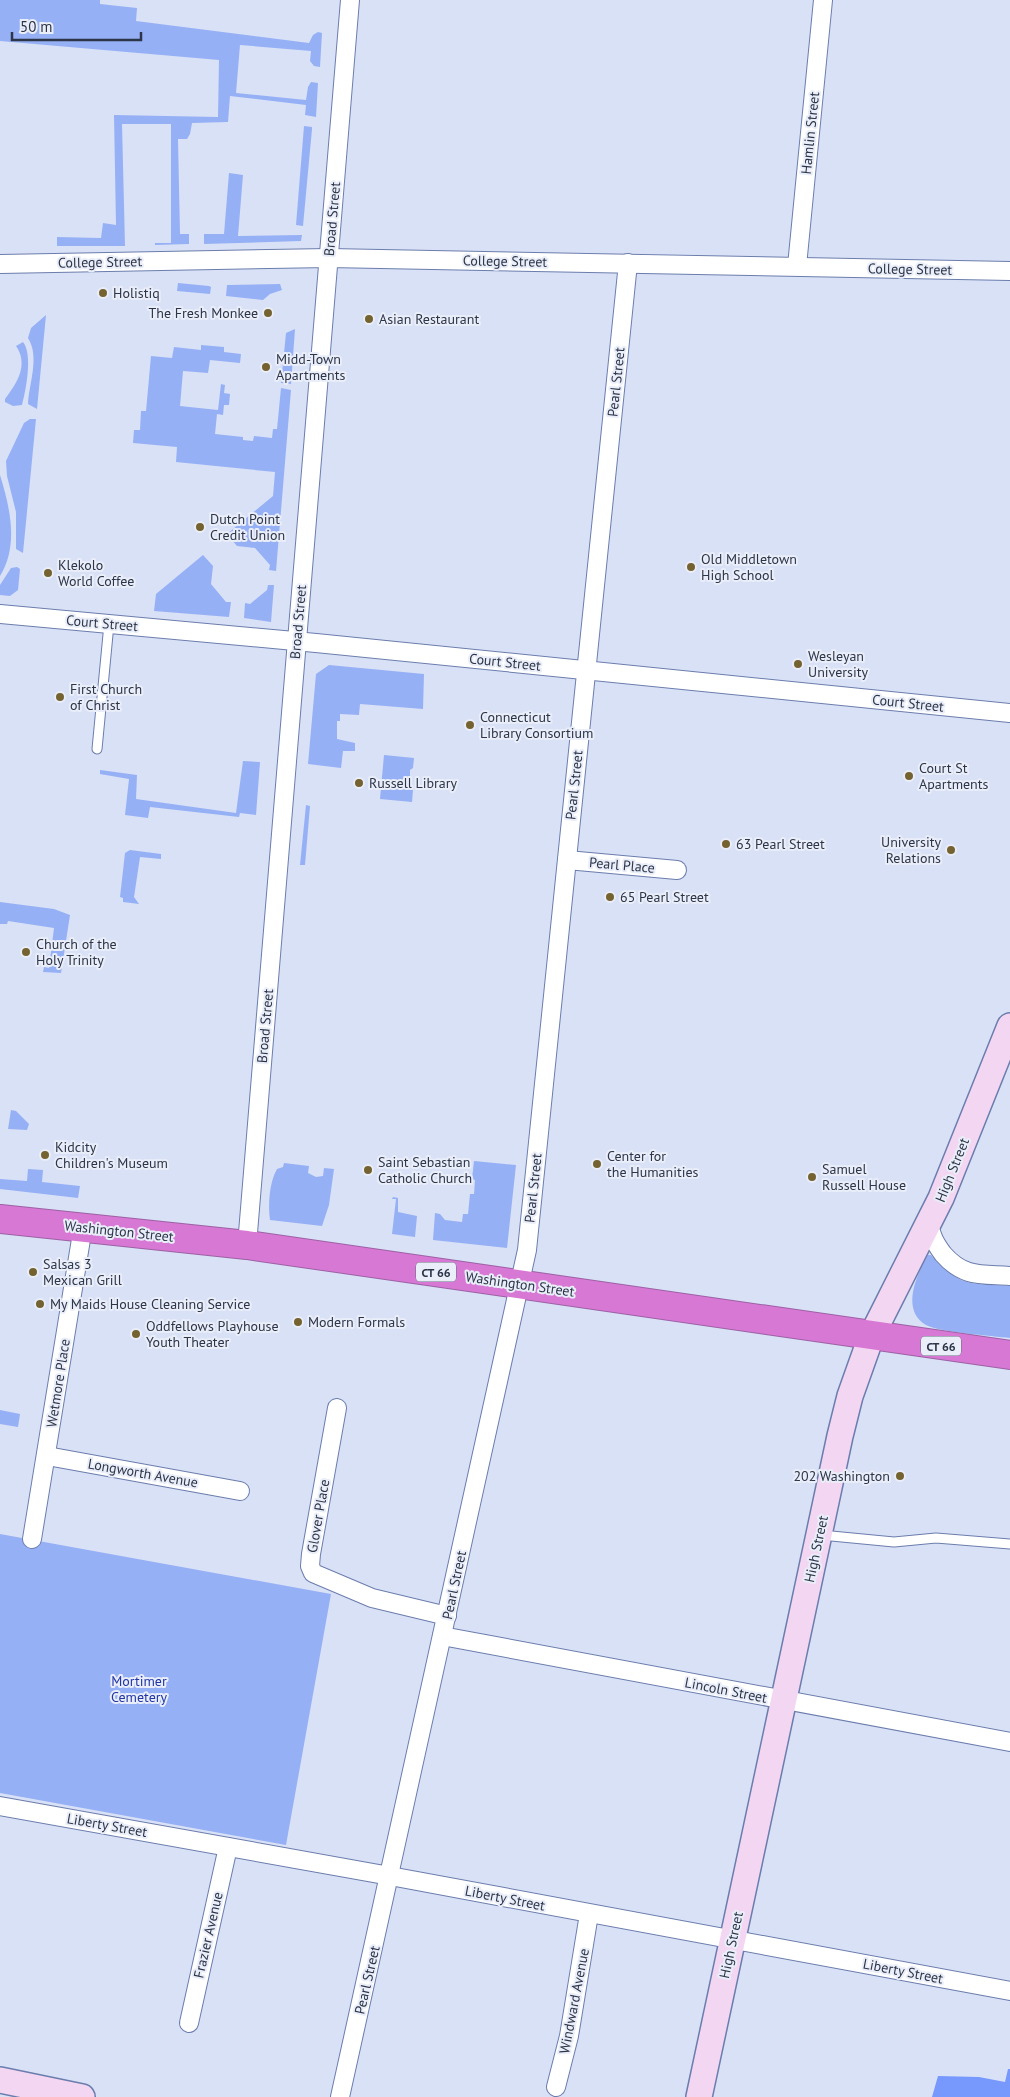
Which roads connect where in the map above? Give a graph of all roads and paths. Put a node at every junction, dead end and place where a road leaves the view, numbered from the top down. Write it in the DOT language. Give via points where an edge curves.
graph roads {
  1 [pos="350,0"];
  2 [pos="823,0"];
  3 [pos="329,258"];
  4 [pos="628,263"];
  5 [pos="0,264"];
  6 [pos="797,266"];
  7 [pos="1010,271"];
  8 [pos="0,614"];
  9 [pos="109,624"];
  10 [pos="297,641"];
  11 [pos="586,670"];
  12 [pos="1010,713"];
  13 [pos="97,749"];
  14 [pos="567,860"];
  15 [pos="678,870"];
  16 [pos="1010,1026"];
  17 [pos="0,1218"];
  18 [pos="929,1223"];
  19 [pos="84,1227"];
  20 [pos="247,1245"];
  21 [pos="1010,1276"];
  22 [pos="520,1284"];
  23 [pos="871,1337"];
  24 [pos="1010,1356"];
  25 [pos="336,1408"];
  26 [pos="47,1456"];
  27 [pos="240,1491"];
  28 [pos="819,1535"];
  29 [pos="32,1539"];
  30 [pos="1010,1544"];
  31 [pos="447,1616"];
  32 [pos="442,1636"];
  33 [pos="784,1700"];
  34 [pos="1010,1742"];
  35 [pos="0,1806"];
  36 [pos="228,1847"];
  37 [pos="390,1876"];
  38 [pos="590,1914"];
  39 [pos="732,1940"];
  40 [pos="1010,1991"];
  41 [pos="189,2023"];
  42 [pos="0,2080"];
  43 [pos="556,2087"];
  44 [pos="82,2097"];
  45 [pos="340,2097"];
  46 [pos="699,2097"];
  1 -- 3 [label="street, Broad Street"];
  2 -- 6 [label="street, Hamlin Street"];
  3 -- 4 [label="street, College Street"];
  3 -- 5 [label="street, College Street"];
  3 -- 10 [label="street, Broad Street"];
  4 -- 6 [label="street, College Street"];
  4 -- 11 [label="street, Pearl Street"];
  6 -- 7 [label="street, College Street"];
  8 -- 9 [label="street, Court Street"];
  9 -- 10 [label="street, Court Street"];
  9 -- 13 [label="lane"];
  10 -- 11 [label="street, Court Street"];
  10 -- 20 [label="street, Broad Street"];
  11 -- 12 [label="street, Court Street"];
  11 -- 14 [label="street, Pearl Street"];
  14 -- 15 [label="street, Pearl Place"];
  14 -- 22 [label="street, Pearl Street" via="527,1250"];
  16 -- 18 [label="street, High Street"];
  17 -- 19 [label="highway, Washington Street / CT 66"];
  18 -- 21 [label="street" via="935,1244 958,1269"];
  18 -- 23 [label="street, High Street"];
  19 -- 20 [label="highway, Washington Street / CT 66"];
  19 -- 26 [label="street, Wetmore Place"];
  20 -- 22 [label="highway, Washington Street / CT 66"];
  22 -- 23 [label="highway, Washington Street / CT 66"];
  22 -- 31 [label="street, Pearl Street"];
  23 -- 24 [label="highway, Washington Street / CT 66"];
  23 -- 28 [label="street, High Street" via="848,1404"];
  25 -- 31 [label="street, Glover Place" via="311,1554 313,1574 372,1598"];
  26 -- 27 [label="street, Longworth Avenue"];
  26 -- 29 [label="street, Wetmore Place"];
  28 -- 30 [label="lane" via="894,1542 936,1538"];
  28 -- 33 [label="street, High Street"];
  31 -- 32 [label="street, Pearl Street"];
  32 -- 33 [label="street, Lincoln Street"];
  32 -- 37 [label="street, Pearl Street"];
  33 -- 34 [label="street, Lincoln Street"];
  33 -- 39 [label="street, High Street"];
  35 -- 36 [label="street, Liberty Street"];
  36 -- 37 [label="street, Liberty Street"];
  36 -- 41 [label="street, Frazier Avenue"];
  37 -- 38 [label="street, Liberty Street"];
  37 -- 45 [label="street, Pearl Street"];
  38 -- 39 [label="street, Liberty Street"];
  38 -- 43 [label="street, Windward Avenue" via="569,2036"];
  39 -- 40 [label="street, Liberty Street"];
  39 -- 46 [label="street, High Street"];
  42 -- 44 [label="street"];
}
